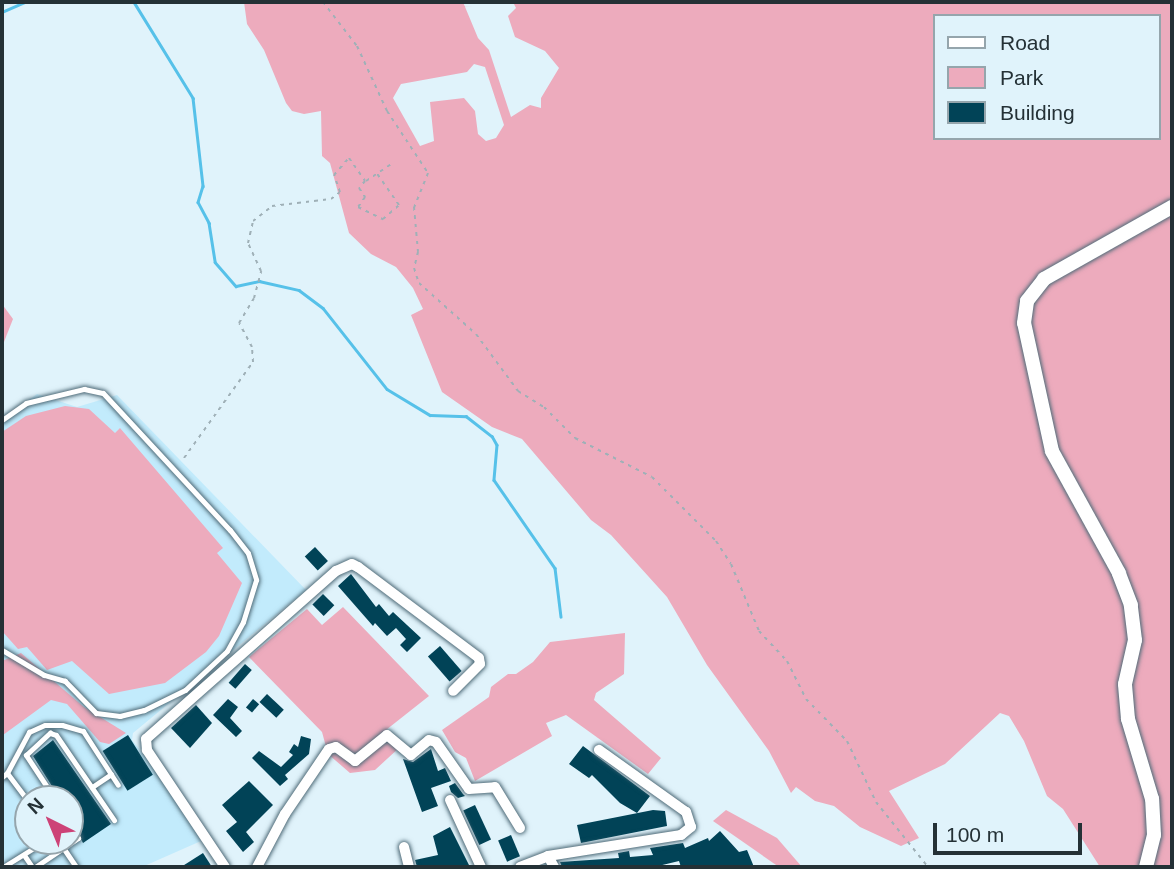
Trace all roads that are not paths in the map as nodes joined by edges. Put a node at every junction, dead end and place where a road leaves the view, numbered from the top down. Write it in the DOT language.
graph roads {
  1 [pos="1172,207"];
  2 [pos="2,420"];
  3 [pos="2,650"];
  4 [pos="8,656"];
  5 [pos="2,663"];
  6 [pos="453,691"];
  7 [pos="599,750"];
  8 [pos="111,774"];
  9 [pos="4,775"];
  10 [pos="45,785"];
  11 [pos="118,785"];
  12 [pos="92,787"];
  13 [pos="450,800"];
  14 [pos="114,820"];
  15 [pos="520,828"];
  16 [pos="404,847"];
  17 [pos="24,855"];
  18 [pos="54,855"];
  19 [pos="548,856"];
  20 [pos="3,867"];
  21 [pos="34,867"];
  22 [pos="226,867"];
  23 [pos="257,867"];
  24 [pos="409,867"];
  25 [pos="481,867"];
  26 [pos="520,867"];
  27 [pos="554,867"];
  28 [pos="1146,867"];
  1 -- 28 [label="main road"];
  2 -- 4 [label="lane"];
  3 -- 4 [label="lane"];
  4 -- 5 [label="lane"];
  6 -- 22 [label="street"];
  7 -- 19 [label="street"];
  8 -- 9 [label="lane"];
  8 -- 11 [label="lane"];
  8 -- 12 [label="lane"];
  10 -- 12 [label="lane"];
  12 -- 14 [label="lane"];
  13 -- 25 [label="street"];
  15 -- 23 [label="street"];
  16 -- 24 [label="street"];
  17 -- 20 [label="lane"];
  17 -- 21 [label="lane"];
  18 -- 21 [label="lane"];
  19 -- 26 [label="street"];
  19 -- 27 [label="street"];
}
